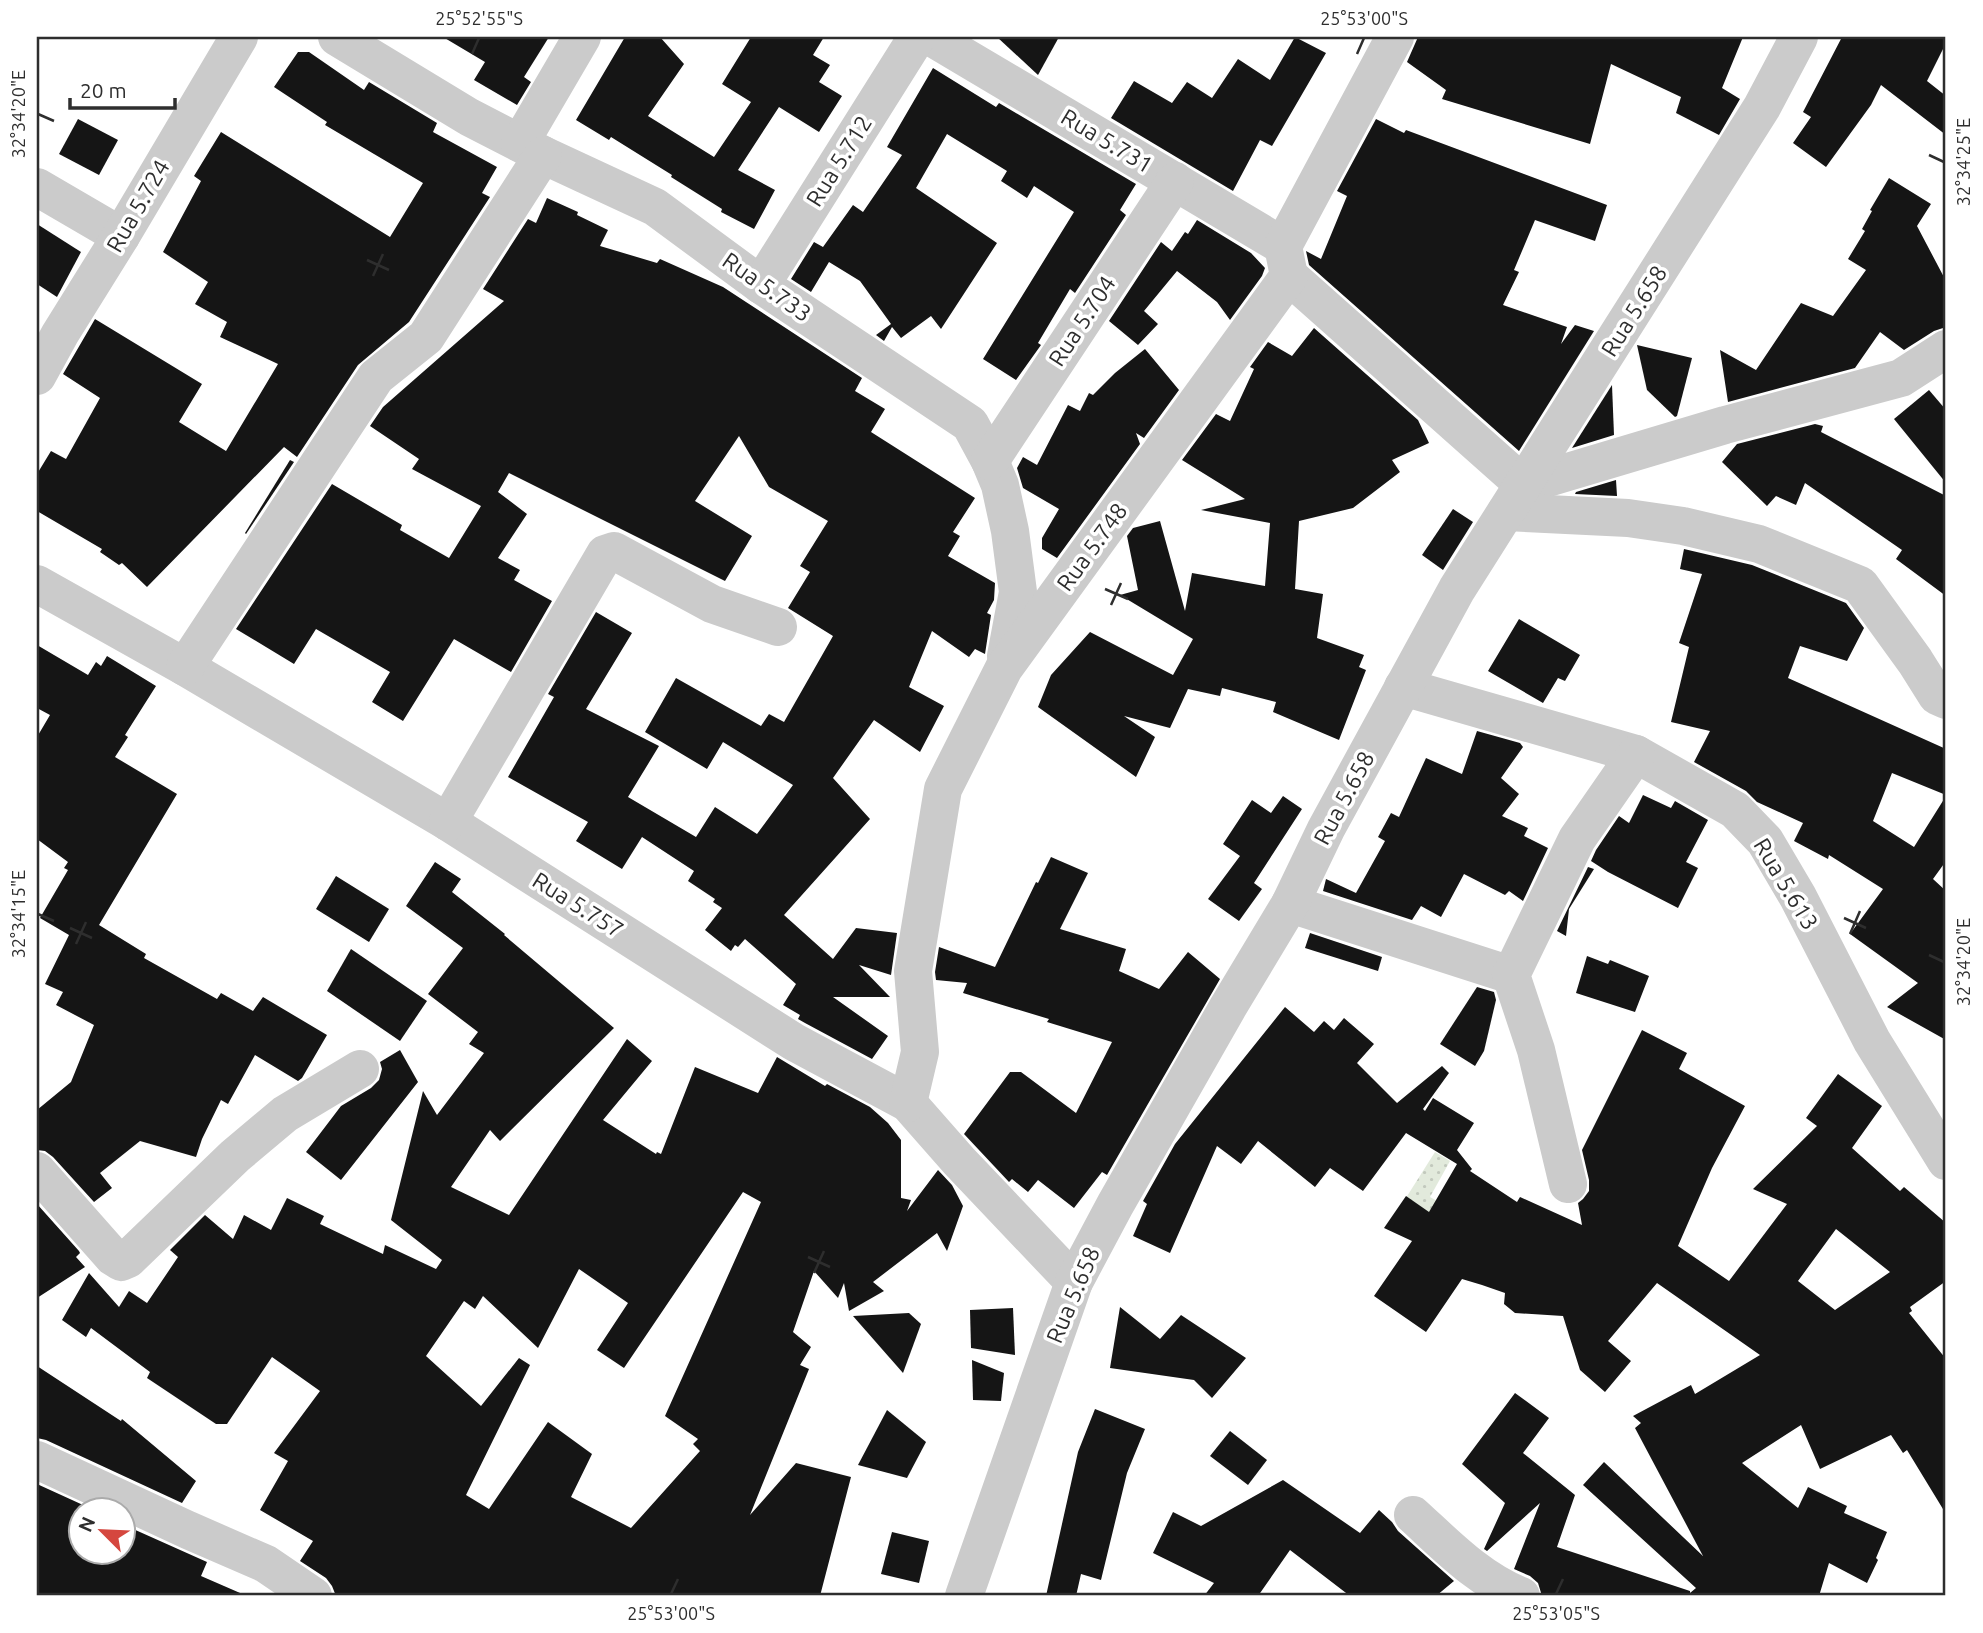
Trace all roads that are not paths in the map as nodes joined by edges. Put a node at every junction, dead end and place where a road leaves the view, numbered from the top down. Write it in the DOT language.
graph roads {
  1 [pos="239,37"];
  2 [pos="337,37"];
  3 [pos="582,37"];
  4 [pos="917,37"];
  5 [pos="931,37"];
  6 [pos="1395,37"];
  7 [pos="1799,37"];
  8 [pos="532,149"];
  9 [pos="1175,181"];
  10 [pos="37,187"];
  11 [pos="121,236"];
  12 [pos="1286,261"];
  13 [pos="761,285"];
  14 [pos="1946,349"];
  15 [pos="37,376"];
  16 [pos="990,461"];
  17 [pos="1515,499"];
  18 [pos="37,584"];
  19 [pos="778,627"];
  20 [pos="185,667"];
  21 [pos="1003,668"];
  22 [pos="1403,687"];
  23 [pos="1946,700"];
  24 [pos="1636,754"];
  25 [pos="448,822"];
  26 [pos="1290,904"];
  27 [pos="1511,975"];
  28 [pos="360,1069"];
  29 [pos="908,1103"];
  30 [pos="1946,1161"];
  31 [pos="37,1171"];
  32 [pos="1568,1184"];
  33 [pos="1074,1282"];
  34 [pos="37,1460"];
  35 [pos="1413,1515"];
  36 [pos="313,1596"];
  37 [pos="964,1596"];
  38 [pos="1521,1596"];
  1 -- 11 [label="street, Rua 5.724"];
  2 -- 8 [label="street, Rua 5.733"];
  3 -- 8 [label="street"];
  4 -- 13 [label="street, Rua 5.712"];
  5 -- 9 [label="street, Rua 5.731"];
  6 -- 12 [label="street, Rua 5.748"];
  7 -- 17 [label="street, Rua 5.658"];
  8 -- 13 [label="street, Rua 5.733"];
  8 -- 20 [label="street"];
  9 -- 12 [label="street, Rua 5.731"];
  9 -- 16 [label="street, Rua 5.704"];
  10 -- 11 [label="street"];
  11 -- 15 [label="street, Rua 5.724"];
  12 -- 17 [label="street, Rua 5.731"];
  12 -- 21 [label="street, Rua 5.748"];
  13 -- 16 [label="street, Rua 5.733"];
  14 -- 17 [label="street"];
  16 -- 21 [label="street, Rua 5.733"];
  17 -- 22 [label="street, Rua 5.658"];
  17 -- 23 [label="street"];
  18 -- 20 [label="street, Rua 5.757"];
  19 -- 25 [label="street"];
  20 -- 25 [label="street, Rua 5.757"];
  21 -- 29 [label="street, Rua 5.748"];
  22 -- 24 [label="street, Rua 5.613"];
  22 -- 26 [label="street, Rua 5.658"];
  24 -- 27 [label="street"];
  24 -- 30 [label="street, Rua 5.613"];
  25 -- 29 [label="street, Rua 5.757"];
  26 -- 27 [label="street"];
  26 -- 33 [label="street, Rua 5.658"];
  27 -- 32 [label="street"];
  28 -- 31 [label="street"];
  29 -- 33 [label="street, Rua 5.757"];
  33 -- 37 [label="street, Rua 5.658"];
  34 -- 36 [label="street"];
  35 -- 38 [label="street"];
}
